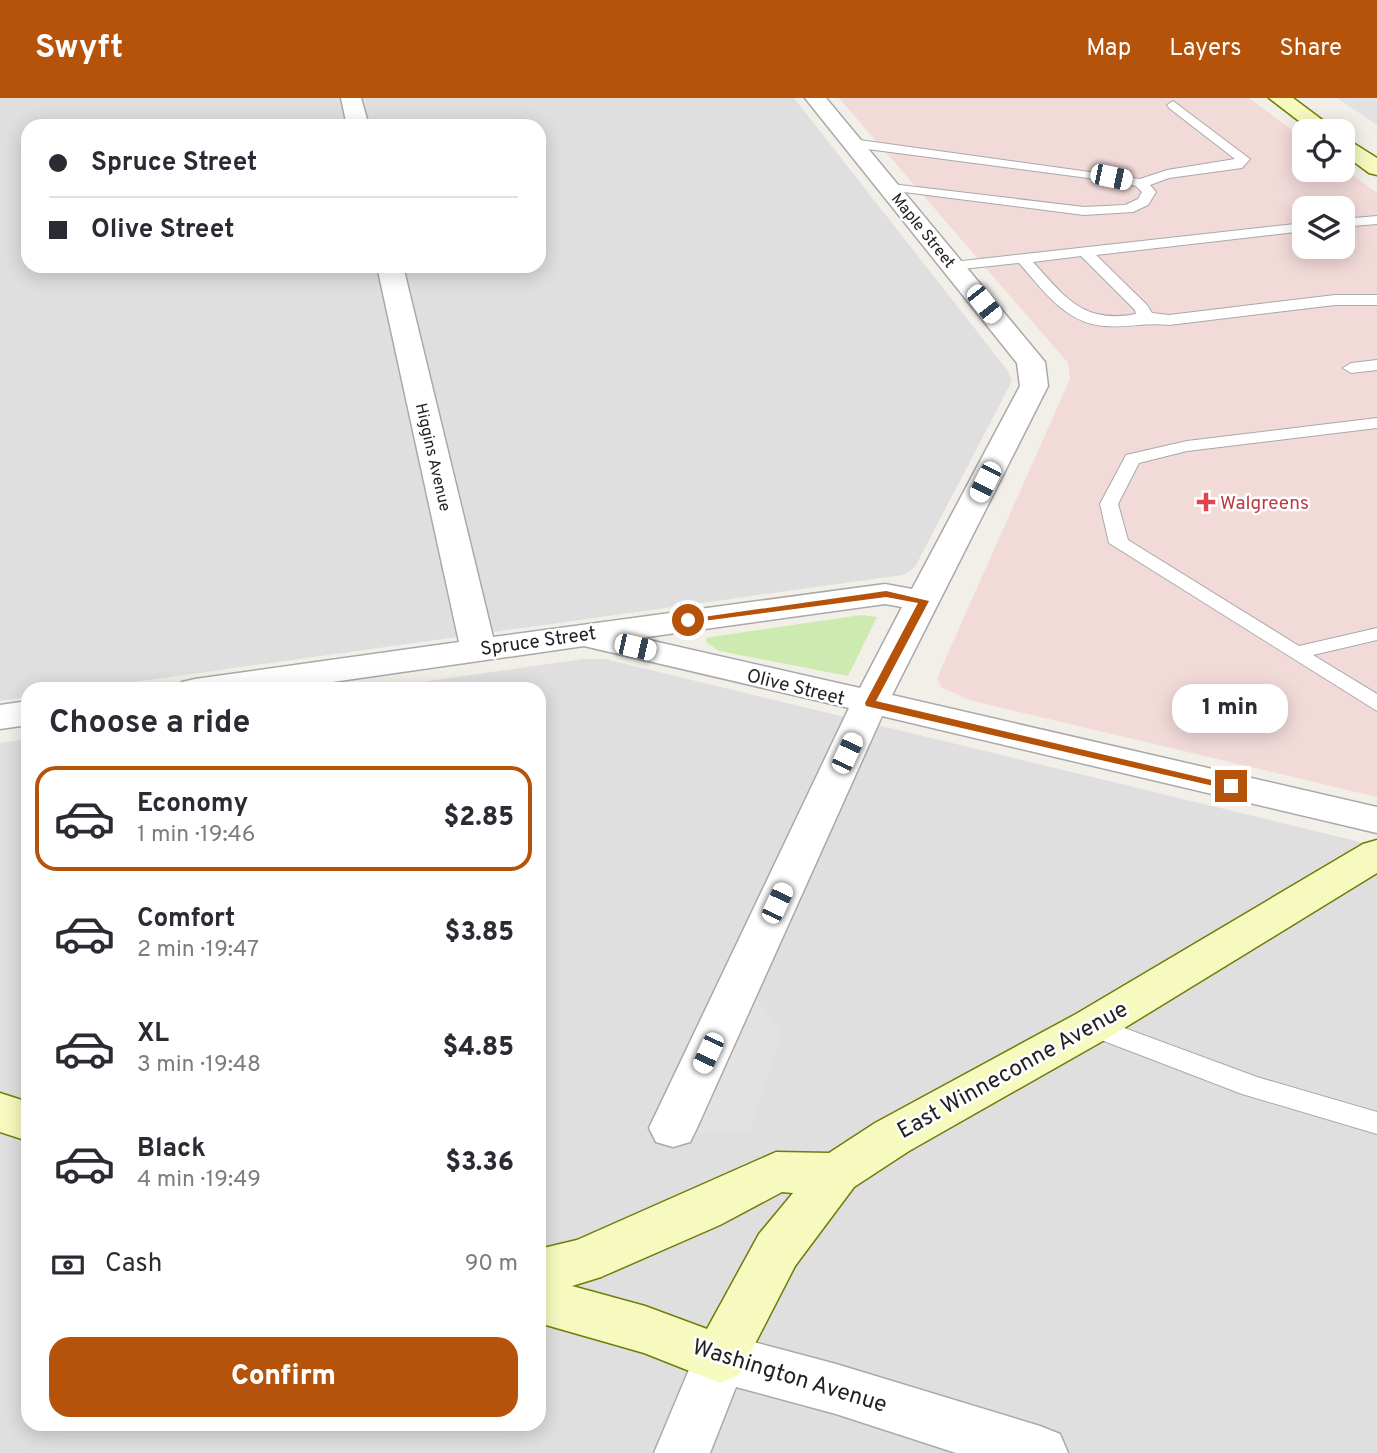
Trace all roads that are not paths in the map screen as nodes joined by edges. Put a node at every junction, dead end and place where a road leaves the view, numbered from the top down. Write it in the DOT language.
graph roads {
  1 [pos="376,98"];
  2 [pos="815,98"];
  3 [pos="1279,98"];
  4 [pos="352,99"];
  5 [pos="1173,105"];
  6 [pos="356,119"];
  7 [pos="1309,119"];
  8 [pos="852,143"];
  9 [pos="1355,152"];
  10 [pos="1377,168"];
  11 [pos="1141,183"];
  12 [pos="888,186"];
  13 [pos="1377,220"];
  14 [pos="1355,222"];
  15 [pos="1292,228"];
  16 [pos="1085,252"];
  17 [pos="1022,258"];
  18 [pos="953,265"];
  19 [pos="392,273"];
  20 [pos="1377,300"];
  21 [pos="1146,317"];
  22 [pos="1377,365"];
  23 [pos="1351,368"];
  24 [pos="1377,423"];
  25 [pos="924,601"];
  26 [pos="1377,634"];
  27 [pos="583,635"];
  28 [pos="478,648"];
  29 [pos="1295,653"];
  30 [pos="249,682"];
  31 [pos="870,703"];
  32 [pos="1377,704"];
  33 [pos="21,714"];
  34 [pos="0,717"];
  35 [pos="1377,820"];
  36 [pos="1377,854"];
  37 [pos="1092,1026"];
  38 [pos="0,1112"];
  39 [pos="21,1120"];
  40 [pos="1377,1123"];
  41 [pos="673,1128"];
  42 [pos="837,1172"];
  43 [pos="546,1270"];
  44 [pos="546,1302"];
  45 [pos="720,1358"];
  46 [pos="682,1453"];
  47 [pos="1041,1453"];
  1 -- 4 [label="street"];
  2 -- 8 [label="street, Maple Street"];
  3 -- 7 [label="main road"];
  4 -- 6 [label="street"];
  5 -- 11 [label="lane"];
  8 -- 11 [label="lane"];
  8 -- 12 [label="street, Maple Street"];
  9 -- 10 [label="main road"];
  11 -- 12 [label="lane"];
  12 -- 18 [label="street, Maple Street"];
  13 -- 14 [label="lane"];
  15 -- 16 [label="lane"];
  16 -- 17 [label="lane"];
  16 -- 21 [label="lane"];
  17 -- 18 [label="lane"];
  17 -- 21 [label="lane"];
  18 -- 25 [label="street, Maple Street"];
  19 -- 28 [label="street, Higgins Avenue"];
  20 -- 21 [label="lane"];
  22 -- 23 [label="lane"];
  24 -- 29 [label="lane"];
  25 -- 27 [label="street, Spruce Street"];
  25 -- 31 [label="street"];
  26 -- 29 [label="lane"];
  27 -- 28 [label="street, Spruce Street"];
  27 -- 31 [label="street, Olive Street"];
  28 -- 30 [label="street, Spruce Street"];
  29 -- 32 [label="lane"];
  31 -- 35 [label="street, Olive Street"];
  31 -- 41 [label="street"];
  33 -- 34 [label="street"];
  36 -- 37 [label="main road, East Winneconne Avenue"];
  37 -- 40 [label="lane"];
  37 -- 42 [label="main road, East Winneconne Avenue"];
  38 -- 39 [label="main road"];
  42 -- 43 [label="main road"];
  42 -- 45 [label="main road, East Winneconne Avenue"];
  44 -- 45 [label="main road, Washington Avenue"];
  45 -- 46 [label="street"];
  45 -- 47 [label="street, Washington Avenue"];
}
